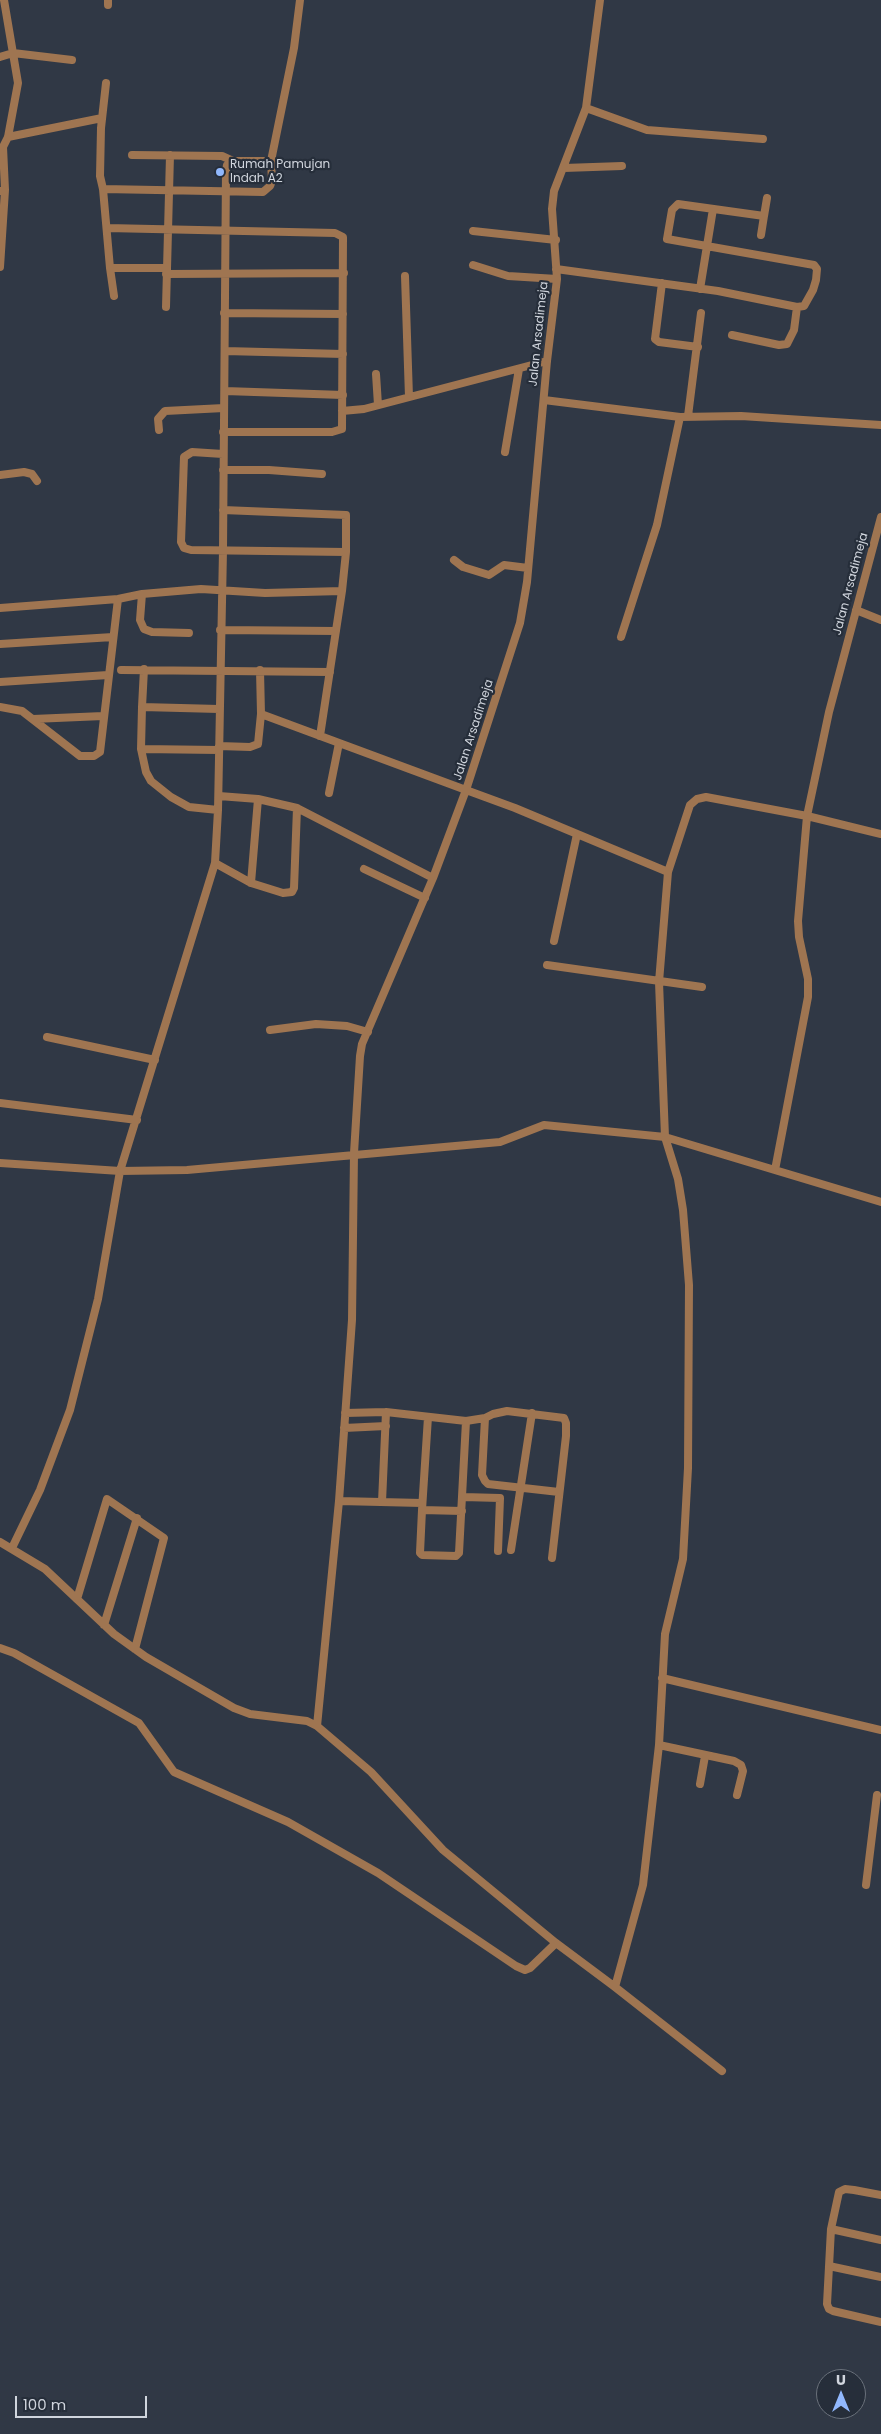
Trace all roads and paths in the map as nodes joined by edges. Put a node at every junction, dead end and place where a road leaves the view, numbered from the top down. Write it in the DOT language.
graph roads {
  1 [pos="4,0"];
  2 [pos="300,0"];
  3 [pos="600,0"];
  4 [pos="13,54"];
  5 [pos="0,57"];
  6 [pos="72,60"];
  7 [pos="106,82"];
  8 [pos="586,108"];
  9 [pos="102,118"];
  10 [pos="8,137"];
  11 [pos="763,138"];
  12 [pos="2,147"];
  13 [pos="132,154"];
  14 [pos="170,155"];
  15 [pos="233,160"];
  16 [pos="271,161"];
  17 [pos="622,166"];
  18 [pos="564,168"];
  19 [pos="103,189"];
  20 [pos="2,190"];
  21 [pos="169,190"];
  22 [pos="226,191"];
  23 [pos="767,198"];
  24 [pos="713,208"];
  25 [pos="764,216"];
  26 [pos="107,228"];
  27 [pos="224,230"];
  28 [pos="167,231"];
  29 [pos="473,231"];
  30 [pos="761,235"];
  31 [pos="556,240"];
  32 [pos="708,247"];
  33 [pos="473,265"];
  34 [pos="0,267"];
  35 [pos="110,268"];
  36 [pos="556,269"];
  37 [pos="166,271"];
  38 [pos="344,273"];
  39 [pos="224,274"];
  40 [pos="405,276"];
  41 [pos="557,279"];
  42 [pos="662,283"];
  43 [pos="700,289"];
  44 [pos="114,296"];
  45 [pos="166,307"];
  46 [pos="798,307"];
  47 [pos="224,313"];
  48 [pos="701,313"];
  49 [pos="343,314"];
  50 [pos="732,335"];
  51 [pos="698,347"];
  52 [pos="225,351"];
  53 [pos="343,354"];
  54 [pos="547,361"];
  55 [pos="519,369"];
  56 [pos="376,374"];
  57 [pos="225,391"];
  58 [pos="343,395"];
  59 [pos="409,397"];
  60 [pos="544,400"];
  61 [pos="378,405"];
  62 [pos="224,408"];
  63 [pos="342,411"];
  64 [pos="684,417"];
  65 [pos="881,425"];
  66 [pos="159,430"];
  67 [pos="224,432"];
  68 [pos="505,452"];
  69 [pos="223,454"];
  70 [pos="223,470"];
  71 [pos="322,474"];
  72 [pos="0,475"];
  73 [pos="38,481"];
  74 [pos="222,510"];
  75 [pos="881,517"];
  76 [pos="222,550"];
  77 [pos="346,552"];
  78 [pos="454,560"];
  79 [pos="528,568"];
  80 [pos="221,590"];
  81 [pos="342,591"];
  82 [pos="142,594"];
  83 [pos="118,599"];
  84 [pos="0,608"];
  85 [pos="856,610"];
  86 [pos="881,620"];
  87 [pos="220,630"];
  88 [pos="336,631"];
  89 [pos="189,633"];
  90 [pos="113,637"];
  91 [pos="621,637"];
  92 [pos="0,644"];
  93 [pos="144,669"];
  94 [pos="220,669"];
  95 [pos="120,670"];
  96 [pos="260,670"];
  97 [pos="330,672"];
  98 [pos="108,675"];
  99 [pos="0,682"];
  100 [pos="0,706"];
  101 [pos="142,707"];
  102 [pos="219,709"];
  103 [pos="261,714"];
  104 [pos="103,716"];
  105 [pos="33,719"];
  106 [pos="320,736"];
  107 [pos="339,743"];
  108 [pos="219,748"];
  109 [pos="141,749"];
  110 [pos="466,790"];
  111 [pos="329,793"];
  112 [pos="219,796"];
  113 [pos="258,799"];
  114 [pos="297,808"];
  115 [pos="218,810"];
  116 [pos="807,816"];
  117 [pos="577,834"];
  118 [pos="881,834"];
  119 [pos="215,862"];
  120 [pos="364,870"];
  121 [pos="668,872"];
  122 [pos="434,878"];
  123 [pos="251,883"];
  124 [pos="425,898"];
  125 [pos="554,941"];
  126 [pos="547,965"];
  127 [pos="659,982"];
  128 [pos="702,987"];
  129 [pos="270,1030"];
  130 [pos="368,1032"];
  131 [pos="47,1037"];
  132 [pos="155,1060"];
  133 [pos="0,1103"];
  134 [pos="136,1120"];
  135 [pos="665,1136"];
  136 [pos="354,1153"];
  137 [pos="0,1163"];
  138 [pos="775,1170"];
  139 [pos="120,1171"];
  140 [pos="881,1202"];
  141 [pos="386,1412"];
  142 [pos="345,1413"];
  143 [pos="532,1413"];
  144 [pos="428,1416"];
  145 [pos="485,1418"];
  146 [pos="466,1421"];
  147 [pos="386,1426"];
  148 [pos="344,1428"];
  149 [pos="520,1487"];
  150 [pos="560,1492"];
  151 [pos="463,1497"];
  152 [pos="339,1501"];
  153 [pos="382,1502"];
  154 [pos="422,1506"];
  155 [pos="462,1511"];
  156 [pos="137,1518"];
  157 [pos="0,1542"];
  158 [pos="12,1548"];
  159 [pos="511,1550"];
  160 [pos="498,1551"];
  161 [pos="552,1558"];
  162 [pos="77,1599"];
  163 [pos="104,1625"];
  164 [pos="0,1648"];
  165 [pos="135,1650"];
  166 [pos="662,1678"];
  167 [pos="317,1726"];
  168 [pos="881,1730"];
  169 [pos="659,1746"];
  170 [pos="706,1756"];
  171 [pos="700,1784"];
  172 [pos="737,1795"];
  173 [pos="877,1795"];
  174 [pos="878,1810"];
  175 [pos="866,1885"];
  176 [pos="556,1943"];
  177 [pos="615,1987"];
  178 [pos="722,2071"];
  179 [pos="881,2195"];
  180 [pos="831,2229"];
  181 [pos="881,2240"];
  182 [pos="829,2266"];
  183 [pos="881,2277"];
  184 [pos="881,2322"];
  1 -- 4 [label="street"];
  2 -- 16 [label="street"];
  3 -- 8 [label="street, Jalan Arsadimeja"];
  4 -- 5 [label="street"];
  4 -- 6 [label="street"];
  4 -- 10 [label="street"];
  7 -- 9 [label="street"];
  8 -- 11 [label="street"];
  8 -- 18 [label="street, Jalan Arsadimeja"];
  9 -- 10 [label="street"];
  9 -- 19 [label="street"];
  10 -- 12 [label="street"];
  12 -- 20 [label="street"];
  13 -- 14 [label="street"];
  14 -- 15 [label="street"];
  14 -- 21 [label="street"];
  15 -- 16 [label="street"];
  15 -- 22 [label="street"];
  16 -- 22 [label="street"];
  17 -- 18 [label="street"];
  18 -- 31 [label="street, Jalan Arsadimeja"];
  19 -- 21 [label="street"];
  19 -- 26 [label="street"];
  20 -- 34 [label="street"];
  21 -- 22 [label="street"];
  21 -- 28 [label="street"];
  22 -- 27 [label="street"];
  23 -- 25 [label="street"];
  24 -- 25 [label="street"];
  24 -- 32 [label="street"];
  24 -- 32 [label="street"];
  25 -- 30 [label="street"];
  26 -- 28 [label="street"];
  26 -- 35 [label="street"];
  27 -- 28 [label="street"];
  27 -- 38 [label="street"];
  27 -- 39 [label="street"];
  28 -- 37 [label="street"];
  29 -- 31 [label="street"];
  31 -- 36 [label="street, Jalan Arsadimeja"];
  32 -- 43 [label="street"];
  32 -- 46 [label="street"];
  33 -- 41 [label="street"];
  35 -- 37 [label="street"];
  35 -- 44 [label="street"];
  36 -- 41 [label="street, Jalan Arsadimeja"];
  36 -- 42 [label="street"];
  37 -- 39 [label="street"];
  37 -- 45 [label="street"];
  38 -- 39 [label="street"];
  38 -- 49 [label="street"];
  39 -- 47 [label="street"];
  40 -- 59 [label="street"];
  41 -- 54 [label="street, Jalan Arsadimeja"];
  42 -- 43 [label="street"];
  42 -- 51 [label="street"];
  43 -- 46 [label="street"];
  46 -- 50 [label="street"];
  47 -- 49 [label="street"];
  47 -- 52 [label="street"];
  48 -- 51 [label="street"];
  49 -- 53 [label="street"];
  51 -- 64 [label="street"];
  52 -- 53 [label="street"];
  52 -- 57 [label="street"];
  53 -- 58 [label="street"];
  54 -- 55 [label="street"];
  54 -- 60 [label="street, Jalan Arsadimeja"];
  55 -- 59 [label="street"];
  55 -- 68 [label="street"];
  56 -- 61 [label="street"];
  57 -- 58 [label="street"];
  57 -- 62 [label="street"];
  58 -- 63 [label="street"];
  59 -- 61 [label="street"];
  60 -- 64 [label="street"];
  60 -- 79 [label="street, Jalan Arsadimeja"];
  61 -- 63 [label="street"];
  62 -- 66 [label="street"];
  62 -- 67 [label="street"];
  63 -- 67 [label="street"];
  64 -- 65 [label="street"];
  64 -- 91 [label="street"];
  67 -- 69 [label="street"];
  69 -- 70 [label="street"];
  69 -- 76 [label="street"];
  70 -- 71 [label="street"];
  70 -- 74 [label="street"];
  72 -- 73 [label="street"];
  74 -- 76 [label="street"];
  74 -- 77 [label="street"];
  75 -- 85 [label="street, Jalan Arsadimeja"];
  76 -- 77 [label="street"];
  76 -- 80 [label="street"];
  77 -- 81 [label="street"];
  78 -- 79 [label="street"];
  79 -- 110 [label="street, Jalan Arsadimeja"];
  80 -- 81 [label="street"];
  80 -- 82 [label="street"];
  80 -- 87 [label="street"];
  81 -- 88 [label="street"];
  82 -- 83 [label="street"];
  82 -- 89 [label="street"];
  83 -- 84 [label="street"];
  83 -- 90 [label="street"];
  85 -- 86 [label="street"];
  85 -- 116 [label="street, Jalan Arsadimeja"];
  87 -- 88 [label="street"];
  87 -- 94 [label="street"];
  88 -- 97 [label="street"];
  90 -- 92 [label="street"];
  90 -- 98 [label="street"];
  93 -- 94 [label="street"];
  93 -- 95 [label="street"];
  93 -- 101 [label="street"];
  94 -- 96 [label="street"];
  94 -- 102 [label="street"];
  96 -- 97 [label="street"];
  96 -- 103 [label="street"];
  97 -- 106 [label="street"];
  98 -- 99 [label="street"];
  98 -- 104 [label="street"];
  100 -- 105 [label="street"];
  101 -- 102 [label="street"];
  101 -- 109 [label="street"];
  102 -- 108 [label="street"];
  103 -- 106 [label="street"];
  103 -- 108 [label="street"];
  104 -- 105 [label="street"];
  104 -- 105 [label="street"];
  106 -- 107 [label="street"];
  107 -- 110 [label="street"];
  107 -- 111 [label="street"];
  108 -- 109 [label="street"];
  108 -- 112 [label="street"];
  109 -- 115 [label="street"];
  110 -- 117 [label="street, Jalan Arsadimeja"];
  110 -- 122 [label="street"];
  112 -- 113 [label="street"];
  112 -- 115 [label="street"];
  113 -- 114 [label="street"];
  113 -- 123 [label="street"];
  114 -- 122 [label="street"];
  114 -- 123 [label="street"];
  115 -- 119 [label="street"];
  116 -- 118 [label="street"];
  116 -- 121 [label="street"];
  116 -- 138 [label="street, Jalan Arsadimeja"];
  117 -- 121 [label="street, Jalan Arsadimeja"];
  117 -- 125 [label="street"];
  119 -- 123 [label="street"];
  119 -- 132 [label="street"];
  120 -- 124 [label="street"];
  121 -- 127 [label="street"];
  122 -- 124 [label="street"];
  124 -- 130 [label="street"];
  126 -- 127 [label="street"];
  127 -- 128 [label="street"];
  127 -- 135 [label="street"];
  129 -- 130 [label="street"];
  130 -- 136 [label="street"];
  131 -- 132 [label="street"];
  132 -- 134 [label="street"];
  133 -- 134 [label="street"];
  134 -- 139 [label="street"];
  135 -- 136 [label="street"];
  135 -- 138 [label="street"];
  135 -- 166 [label="street"];
  136 -- 139 [label="street"];
  136 -- 142 [label="street"];
  137 -- 139 [label="street"];
  138 -- 140 [label="street"];
  139 -- 158 [label="street"];
  141 -- 142 [label="street"];
  141 -- 144 [label="street"];
  141 -- 147 [label="street"];
  142 -- 148 [label="street"];
  143 -- 145 [label="street"];
  143 -- 149 [label="street"];
  143 -- 150 [label="street"];
  144 -- 146 [label="street"];
  144 -- 154 [label="street"];
  145 -- 146 [label="street"];
  145 -- 149 [label="street"];
  146 -- 151 [label="street"];
  147 -- 148 [label="street"];
  147 -- 153 [label="street"];
  148 -- 152 [label="street"];
  149 -- 150 [label="street"];
  149 -- 159 [label="street"];
  150 -- 161 [label="street"];
  151 -- 155 [label="street"];
  151 -- 160 [label="street"];
  152 -- 153 [label="street"];
  152 -- 167 [label="street"];
  153 -- 154 [label="street"];
  154 -- 155 [label="street"];
  154 -- 155 [label="street"];
  156 -- 162 [label="street"];
  156 -- 163 [label="street"];
  156 -- 165 [label="street"];
  157 -- 158 [label="street"];
  158 -- 162 [label="street"];
  162 -- 163 [label="street"];
  163 -- 165 [label="street"];
  164 -- 176 [label="street"];
  165 -- 167 [label="street"];
  166 -- 168 [label="street"];
  166 -- 169 [label="street"];
  167 -- 176 [label="street"];
  169 -- 170 [label="street"];
  169 -- 177 [label="street"];
  170 -- 171 [label="street"];
  170 -- 172 [label="street"];
  173 -- 174 [label="street"];
  174 -- 175 [label="street"];
  176 -- 177 [label="street"];
  177 -- 178 [label="street"];
  179 -- 180 [label="street"];
  180 -- 181 [label="street"];
  180 -- 182 [label="street"];
  182 -- 183 [label="street"];
  182 -- 184 [label="street"];
}
